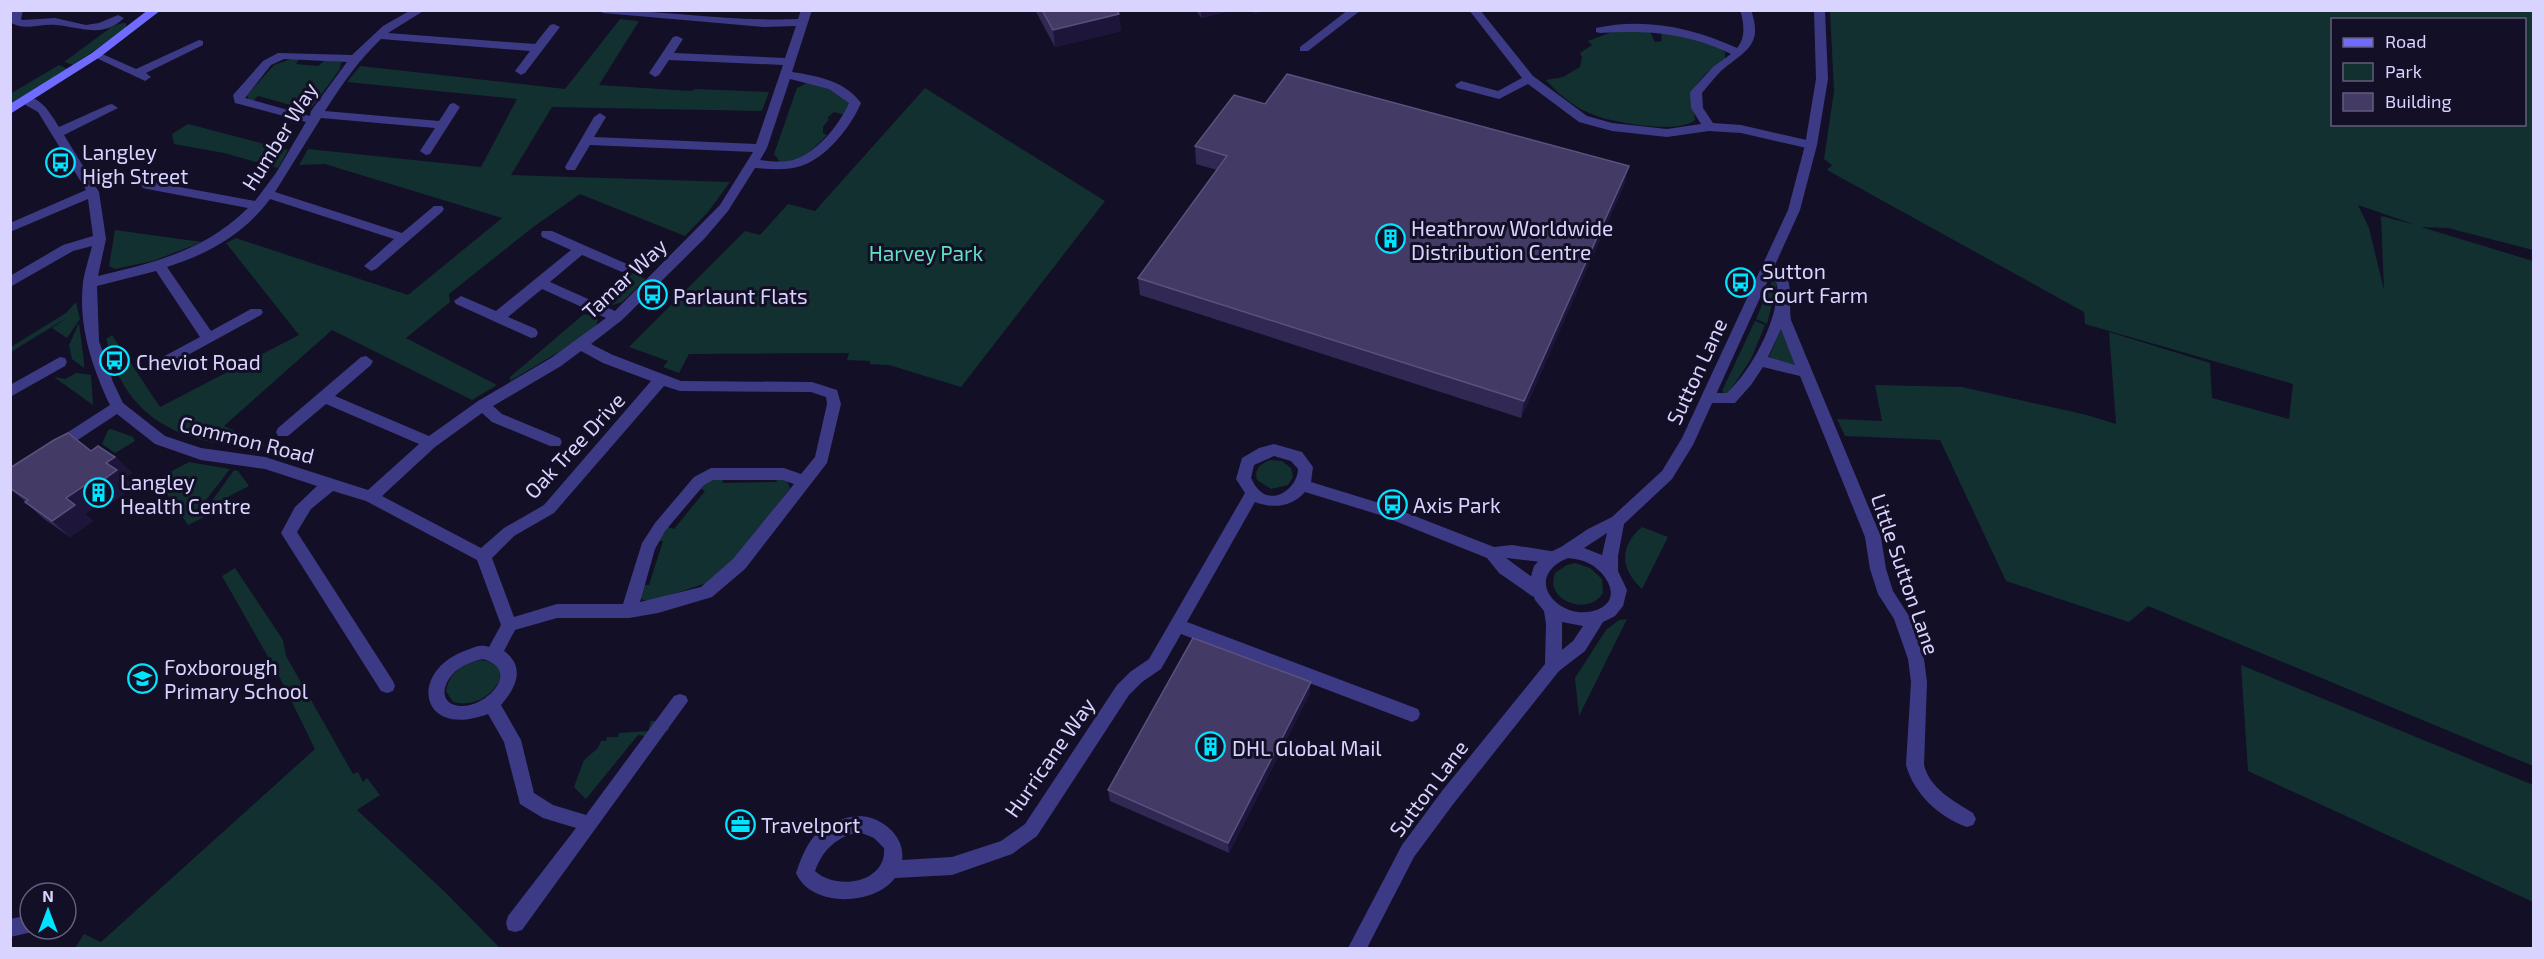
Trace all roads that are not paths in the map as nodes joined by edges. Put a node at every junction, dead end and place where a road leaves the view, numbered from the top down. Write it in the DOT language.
graph roads {
  1 [pos="18,10"];
  2 [pos="156,10"];
  3 [pos="420,10"];
  4 [pos="603,10"];
  5 [pos="1356,10"];
  6 [pos="1474,10"];
  7 [pos="1745,10"];
  8 [pos="1819,10"];
  9 [pos="119,14"];
  10 [pos="806,16"];
  11 [pos="143,22"];
  12 [pos="554,27"];
  13 [pos="1600,30"];
  14 [pos="380,36"];
  15 [pos="677,39"];
  16 [pos="199,43"];
  17 [pos="538,48"];
  18 [pos="1304,49"];
  19 [pos="1739,53"];
  20 [pos="96,55"];
  21 [pos="665,56"];
  22 [pos="356,59"];
  23 [pos="789,69"];
  24 [pos="521,71"];
  25 [pos="656,73"];
  26 [pos="1528,79"];
  27 [pos="1461,85"];
  28 [pos="26,100"];
  29 [pos="454,107"];
  30 [pos="112,108"];
  31 [pos="10,110"];
  32 [pos="313,117"];
  33 [pos="600,117"];
  34 [pos="443,125"];
  35 [pos="1709,127"];
  36 [pos="57,133"];
  37 [pos="586,141"];
  38 [pos="1811,145"];
  39 [pos="761,148"];
  40 [pos="426,152"];
  41 [pos="753,165"];
  42 [pos="570,167"];
  43 [pos="147,185"];
  44 [pos="93,192"];
  45 [pos="268,194"];
  46 [pos="258,206"];
  47 [pos="438,209"];
  48 [pos="10,228"];
  49 [pos="547,234"];
  50 [pos="404,238"];
  51 [pos="100,239"];
  52 [pos="582,248"];
  53 [pos="159,265"];
  54 [pos="371,266"];
  55 [pos="622,267"];
  56 [pos="1769,267"];
  57 [pos="10,282"];
  58 [pos="539,282"];
  59 [pos="90,283"];
  60 [pos="462,301"];
  61 [pos="1781,307"];
  62 [pos="256,312"];
  63 [pos="617,317"];
  64 [pos="497,318"];
  65 [pos="531,333"];
  66 [pos="208,338"];
  67 [pos="582,345"];
  68 [pos="1760,359"];
  69 [pos="366,361"];
  70 [pos="60,362"];
  71 [pos="164,363"];
  72 [pos="1804,372"];
  73 [pos="662,378"];
  74 [pos="10,392"];
  75 [pos="324,397"];
  76 [pos="1709,398"];
  77 [pos="483,405"];
  78 [pos="118,407"];
  79 [pos="283,432"];
  80 [pos="430,442"];
  81 [pos="555,442"];
  82 [pos="40,458"];
  83 [pos="803,481"];
  84 [pos="331,484"];
  85 [pos="1304,486"];
  86 [pos="1253,494"];
  87 [pos="371,497"];
  88 [pos="1617,521"];
  89 [pos="1493,553"];
  90 [pos="1559,554"];
  91 [pos="483,556"];
  92 [pos="1611,570"];
  93 [pos="1538,591"];
  94 [pos="1551,608"];
  95 [pos="629,611"];
  96 [pos="1597,618"];
  97 [pos="509,625"];
  98 [pos="1178,626"];
  99 [pos="494,654"];
  100 [pos="1553,666"];
  101 [pos="387,686"];
  102 [pos="680,701"];
  103 [pos="491,703"];
  104 [pos="1412,714"];
  105 [pos="1967,819"];
  106 [pos="590,824"];
  107 [pos="890,869"];
  108 [pos="515,923"];
  109 [pos="1360,942"];
  1 -- 9 [label="street"];
  2 -- 11 [label="main road"];
  3 -- 14 [label="street, Humber Way"];
  4 -- 10 [label="street"];
  5 -- 18 [label="street"];
  6 -- 26 [label="street"];
  7 -- 19 [label="street"];
  8 -- 38 [label="street, Sutton Lane"];
  9 -- 11 [label="street"];
  10 -- 23 [label="street, Tamar Way"];
  11 -- 20 [label="main road"];
  12 -- 17 [label="street"];
  13 -- 19 [label="street"];
  14 -- 17 [label="street"];
  14 -- 22 [label="street, Humber Way"];
  15 -- 21 [label="street"];
  16 -- 20 [label="street"];
  17 -- 24 [label="street"];
  19 -- 35 [label="street"];
  20 -- 28 [label="main road"];
  21 -- 23 [label="street"];
  21 -- 25 [label="street"];
  22 -- 32 [label="street, Humber Way"];
  22 -- 32 [label="street"];
  23 -- 39 [label="street, Tamar Way"];
  23 -- 41 [label="street"];
  26 -- 27 [label="street"];
  26 -- 35 [label="street"];
  28 -- 31 [label="main road"];
  28 -- 36 [label="street, Common Road"];
  29 -- 34 [label="street"];
  30 -- 36 [label="street"];
  32 -- 34 [label="street"];
  32 -- 45 [label="street, Humber Way"];
  33 -- 37 [label="street"];
  34 -- 40 [label="street"];
  35 -- 38 [label="street"];
  36 -- 44 [label="street, Common Road"];
  37 -- 39 [label="street"];
  37 -- 42 [label="street"];
  38 -- 56 [label="street, Sutton Lane"];
  39 -- 41 [label="street, Tamar Way"];
  41 -- 63 [label="street, Tamar Way"];
  43 -- 46 [label="street"];
  44 -- 48 [label="street"];
  44 -- 51 [label="street, Common Road"];
  45 -- 46 [label="street, Humber Way"];
  45 -- 50 [label="street"];
  46 -- 53 [label="street, Humber Way"];
  47 -- 50 [label="street"];
  49 -- 52 [label="street"];
  50 -- 54 [label="street"];
  51 -- 57 [label="street"];
  51 -- 59 [label="street, Common Road"];
  52 -- 55 [label="street"];
  52 -- 58 [label="street"];
  53 -- 59 [label="street, Humber Way"];
  53 -- 66 [label="street"];
  56 -- 61 [label="street, Little Sutton Lane"];
  56 -- 76 [label="street, Sutton Lane"];
  58 -- 63 [label="street"];
  58 -- 64 [label="street"];
  59 -- 78 [label="street, Common Road"];
  60 -- 64 [label="street"];
  61 -- 68 [label="street"];
  61 -- 72 [label="street, Little Sutton Lane"];
  62 -- 66 [label="street"];
  63 -- 67 [label="street, Tamar Way"];
  64 -- 65 [label="street"];
  66 -- 71 [label="street"];
  67 -- 73 [label="street"];
  67 -- 77 [label="street, Tamar Way"];
  68 -- 72 [label="street"];
  68 -- 76 [label="street"];
  69 -- 75 [label="street"];
  70 -- 74 [label="street"];
  72 -- 105 [label="street, Little Sutton Lane"];
  73 -- 83 [label="street"];
  73 -- 91 [label="street, Oak Tree Drive"];
  75 -- 79 [label="street"];
  75 -- 80 [label="street"];
  76 -- 88 [label="street, Sutton Lane"];
  77 -- 80 [label="street, Tamar Way"];
  77 -- 81 [label="street"];
  78 -- 82 [label="street"];
  78 -- 84 [label="street, Common Road"];
  80 -- 87 [label="street, Tamar Way"];
  83 -- 95 [label="street"];
  83 -- 95 [label="street"];
  84 -- 87 [label="street, Common Road"];
  84 -- 101 [label="street"];
  85 -- 86 [label="street"];
  85 -- 86 [label="street"];
  85 -- 89 [label="street"];
  86 -- 98 [label="street, Hurricane Way"];
  87 -- 91 [label="street, Common Road"];
  88 -- 90 [label="street, Sutton Lane"];
  88 -- 92 [label="street"];
  89 -- 90 [label="street"];
  89 -- 93 [label="street"];
  90 -- 92 [label="street"];
  90 -- 93 [label="street"];
  91 -- 97 [label="street"];
  92 -- 96 [label="street"];
  93 -- 94 [label="street"];
  94 -- 96 [label="street"];
  94 -- 100 [label="street"];
  95 -- 97 [label="street"];
  96 -- 100 [label="street, Sutton Lane"];
  97 -- 99 [label="street"];
  98 -- 104 [label="street"];
  98 -- 107 [label="street, Hurricane Way"];
  99 -- 103 [label="street"];
  99 -- 103 [label="street"];
  100 -- 109 [label="street, Sutton Lane"];
  102 -- 106 [label="street"];
  103 -- 106 [label="street"];
  106 -- 108 [label="street"];
  107 -- 107 [label="street"];
}
